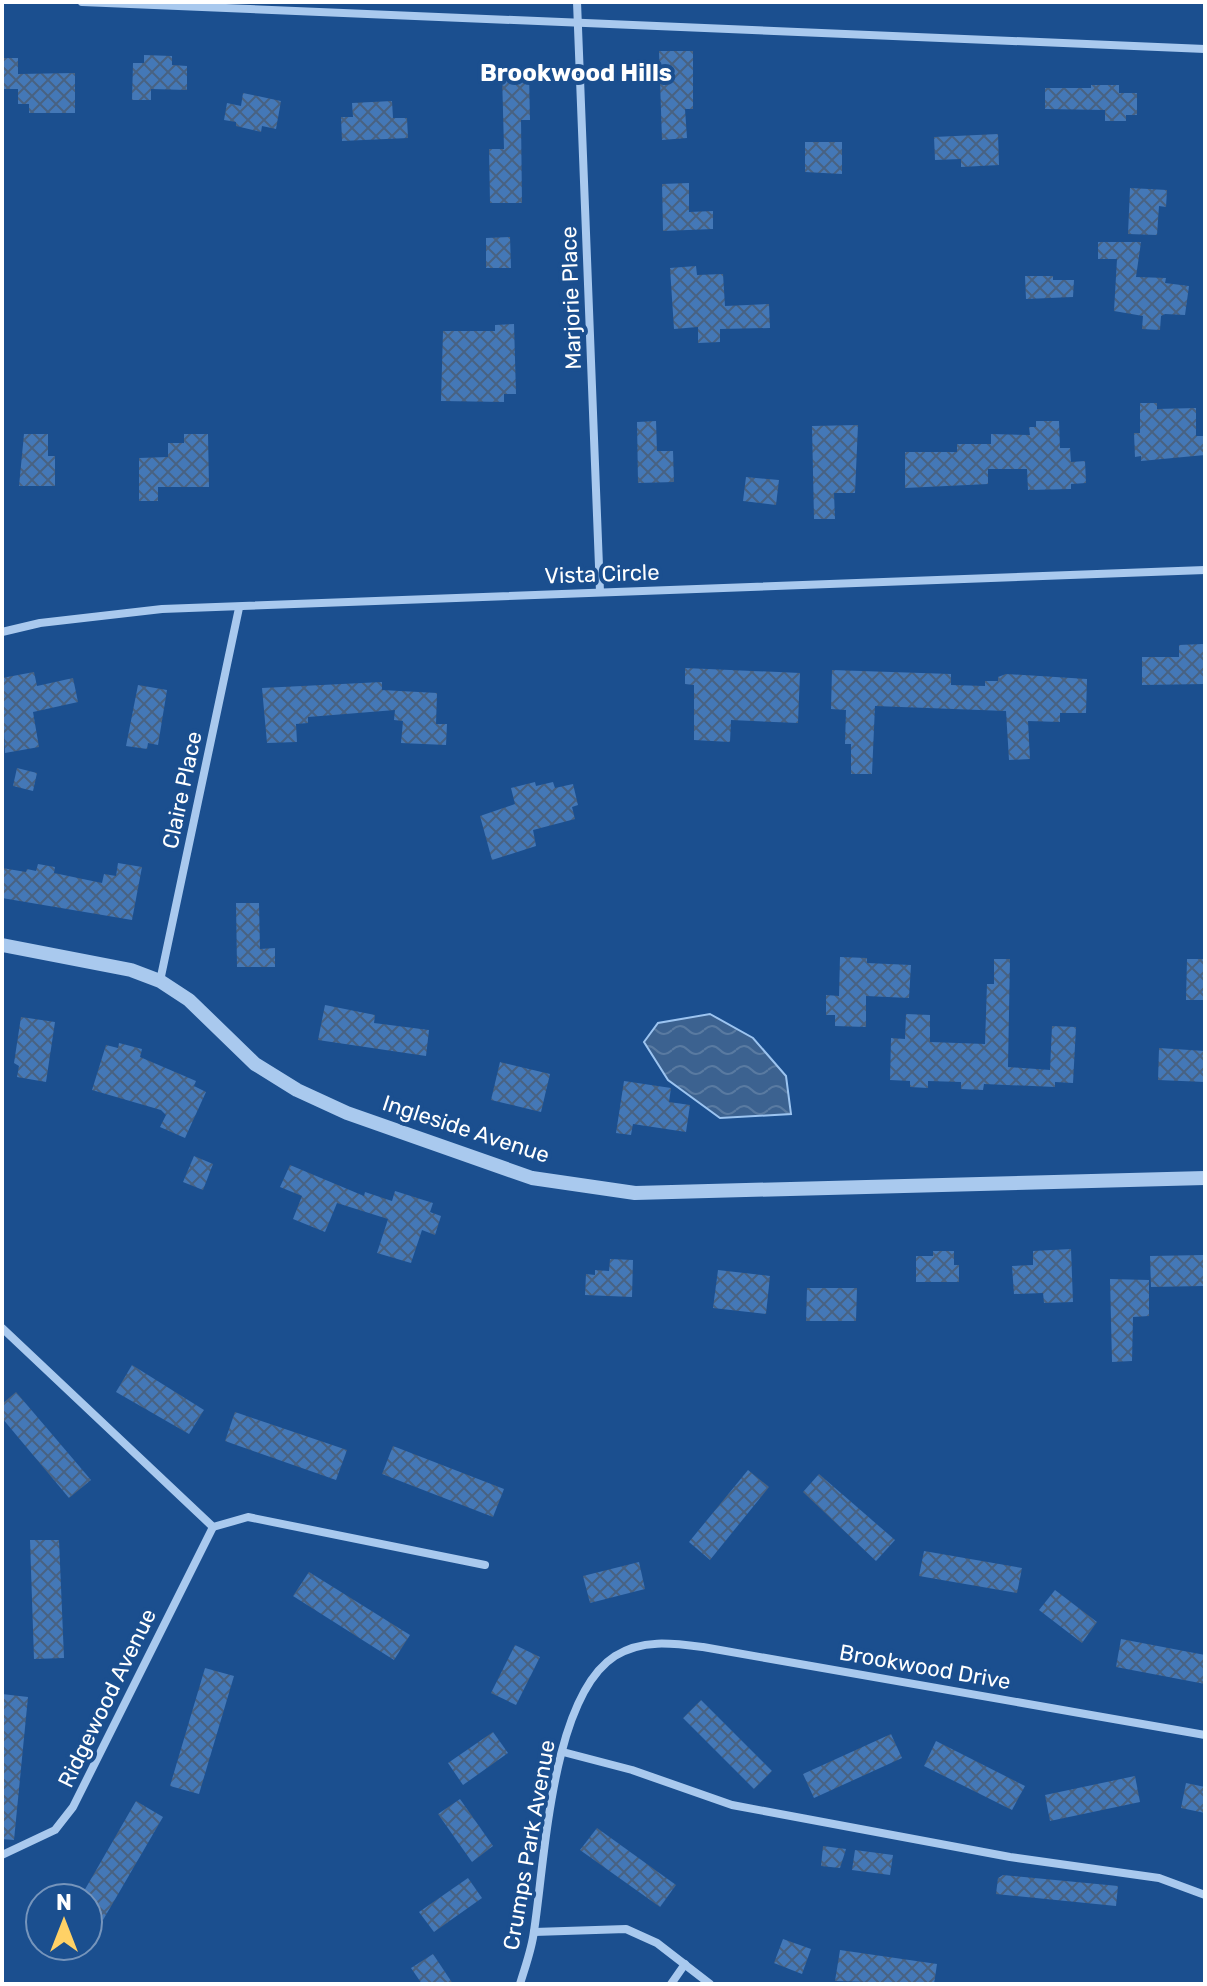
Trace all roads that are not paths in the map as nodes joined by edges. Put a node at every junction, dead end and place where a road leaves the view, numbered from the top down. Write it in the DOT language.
graph roads {
  1 [pos="82,2"];
  2 [pos="577,2"];
  3 [pos="579,23"];
  4 [pos="1205,49"];
  5 [pos="1205,570"];
  6 [pos="600,592"];
  7 [pos="239,608"];
  8 [pos="2,632"];
  9 [pos="2,945"];
  10 [pos="160,981"];
  11 [pos="1205,1178"];
  12 [pos="2,1328"];
  13 [pos="213,1527"];
  14 [pos="485,1565"];
  15 [pos="639,1646"];
  16 [pos="1205,1735"];
  17 [pos="563,1752"];
  18 [pos="2,1855"];
  19 [pos="1205,1895"];
  20 [pos="534,1932"];
  21 [pos="685,1964"];
  22 [pos="520,1984"];
  23 [pos="671,1984"];
  24 [pos="710,1984"];
  1 -- 3 [label="street"];
  2 -- 3 [label="street, Marjorie Place"];
  3 -- 4 [label="street"];
  3 -- 6 [label="street, Marjorie Place"];
  5 -- 6 [label="street, Vista Circle"];
  6 -- 7 [label="street, Vista Circle"];
  7 -- 8 [label="street, Vista Circle"];
  7 -- 10 [label="street, Claire Place"];
  9 -- 10 [label="street, Ingleside Avenue"];
  10 -- 11 [label="street, Ingleside Avenue"];
  12 -- 13 [label="street"];
  13 -- 14 [label="street"];
  13 -- 18 [label="street, Ridgewood Avenue"];
  15 -- 16 [label="street, Brookwood Drive"];
  15 -- 17 [label="street, Crumps Park Avenue"];
  17 -- 19 [label="street"];
  17 -- 20 [label="street, Crumps Park Avenue"];
  20 -- 21 [label="street"];
  20 -- 22 [label="street, Crumps Park Avenue"];
  21 -- 23 [label="street"];
  21 -- 24 [label="street"];
}
